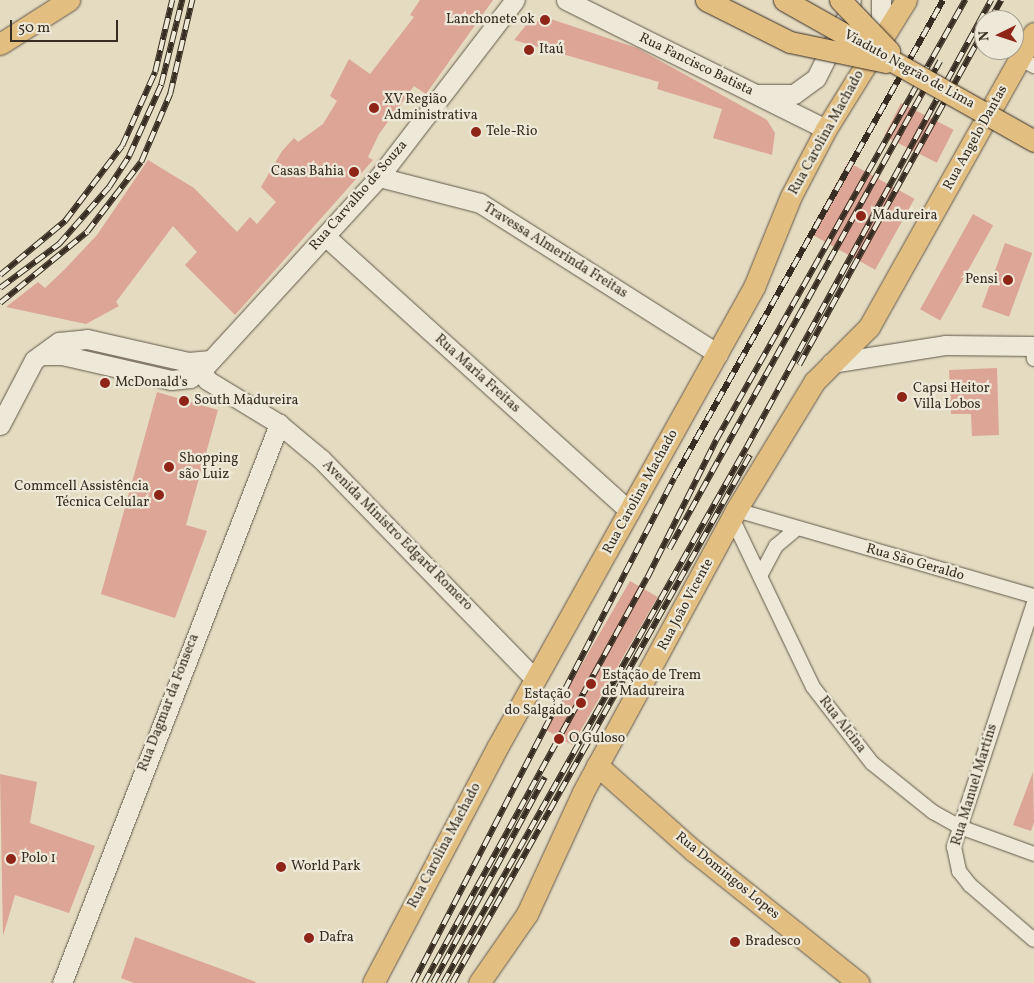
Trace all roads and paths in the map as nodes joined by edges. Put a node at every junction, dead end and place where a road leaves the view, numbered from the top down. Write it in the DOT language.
graph roads {
  1 [pos="69,0"];
  2 [pos="566,0"];
  3 [pos="706,0"];
  4 [pos="784,0"];
  5 [pos="840,0"];
  6 [pos="850,0"];
  7 [pos="881,0"];
  8 [pos="906,0"];
  9 [pos="511,2"];
  10 [pos="1034,33"];
  11 [pos="881,39"];
  12 [pos="0,44"];
  13 [pos="1027,62"];
  14 [pos="903,66"];
  15 [pos="756,94"];
  16 [pos="826,129"];
  17 [pos="1034,141"];
  18 [pos="379,177"];
  19 [pos="325,236"];
  20 [pos="1034,350"];
  21 [pos="718,354"];
  22 [pos="831,363"];
  23 [pos="206,365"];
  24 [pos="279,424"];
  25 [pos="0,426"];
  26 [pos="630,512"];
  27 [pos="734,514"];
  28 [pos="796,530"];
  29 [pos="760,576"];
  30 [pos="1034,596"];
  31 [pos="1034,603"];
  32 [pos="535,679"];
  33 [pos="597,765"];
  34 [pos="960,827"];
  35 [pos="1034,854"];
  36 [pos="1034,940"];
  37 [pos="62,983"];
  38 [pos="373,983"];
  39 [pos="479,983"];
  40 [pos="859,983"];
  1 -- 12 [label="main road"];
  2 -- 15 [label="street, Rua Fancisco Batista"];
  3 -- 14 [label="main road, bridge"];
  4 -- 14 [label="main road, Viaduto Negrão de Lima, bridge"];
  5 -- 14 [label="main road, bridge"];
  6 -- 15 [label="street"];
  7 -- 11 [label="street"];
  8 -- 11 [label="main road, Rua Carolina Machado"];
  9 -- 18 [label="street, Rua Carvalho de Souza"];
  10 -- 13 [label="main road, Rua Angelo Dantas"];
  11 -- 16 [label="main road, Rua Carolina Machado"];
  13 -- 22 [label="main road, Rua Angelo Dantas"];
  14 -- 17 [label="main road, Viaduto Negrão de Lima, bridge"];
  15 -- 16 [label="street, Rua Fancisco Batista"];
  16 -- 21 [label="main road, Rua Carolina Machado"];
  18 -- 19 [label="street, Rua Carvalho de Souza"];
  18 -- 21 [label="street, Travessa Almerinda Freitas"];
  19 -- 23 [label="street, Rua Carvalho de Souza"];
  19 -- 26 [label="street, Rua Maria Freitas"];
  20 -- 22 [label="street"];
  21 -- 26 [label="main road, Rua Carolina Machado"];
  22 -- 27 [label="main road, Rua João Vicente"];
  23 -- 24 [label="street, Avenida Ministro Edgard Romero"];
  23 -- 25 [label="street"];
  24 -- 32 [label="street, Avenida Ministro Edgard Romero"];
  24 -- 37 [label="street, Rua Dagmar da Fonseca"];
  26 -- 32 [label="main road, Rua Carolina Machado"];
  27 -- 28 [label="street, Rua São Geraldo"];
  27 -- 29 [label="street, Rua Alcina"];
  27 -- 33 [label="main road, Rua João Vicente"];
  28 -- 29 [label="street"];
  28 -- 30 [label="street, Rua São Geraldo"];
  29 -- 34 [label="street, Rua Alcina"];
  31 -- 34 [label="street, Rua Manuel Martins"];
  32 -- 38 [label="main road, Rua Carolina Machado"];
  33 -- 39 [label="main road, Rua João Vicente"];
  33 -- 40 [label="main road, Rua Domingos Lopes"];
  34 -- 35 [label="street, Rua Alcina"];
  34 -- 36 [label="street, Rua Manuel Martins"];
}
